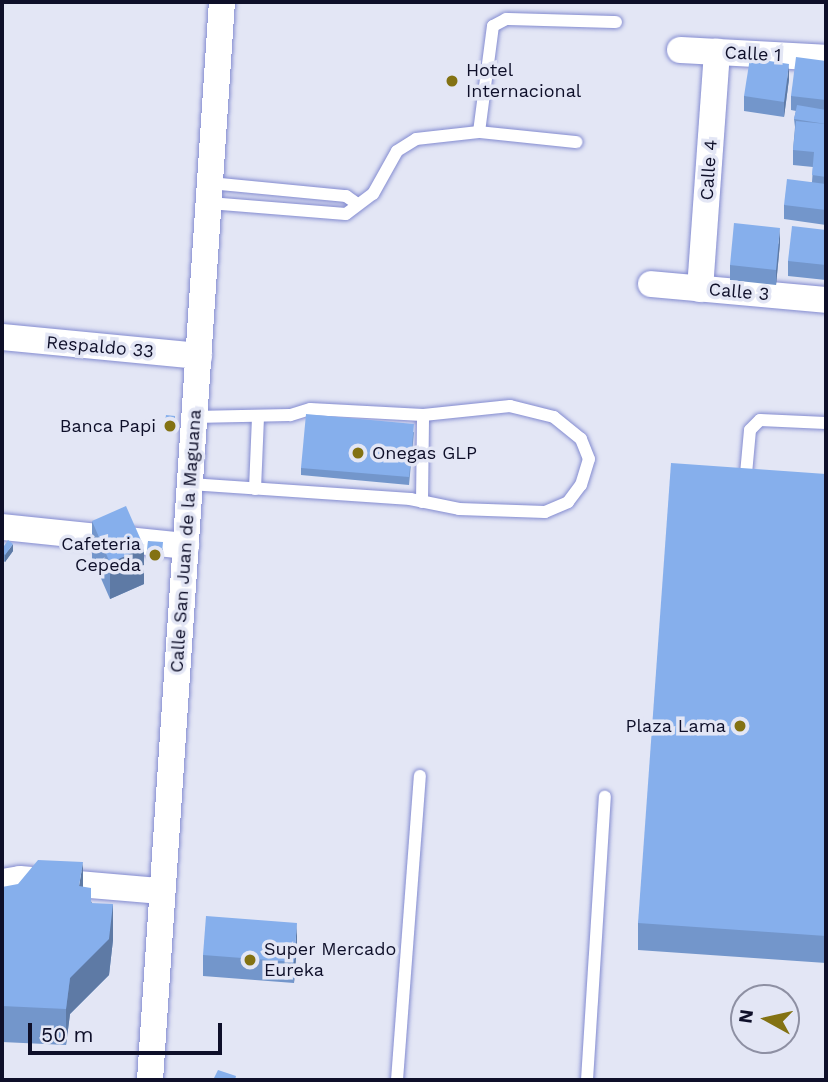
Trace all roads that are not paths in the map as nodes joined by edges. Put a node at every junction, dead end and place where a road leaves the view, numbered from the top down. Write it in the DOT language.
graph roads {
  1 [pos="222,2"];
  2 [pos="616,22"];
  3 [pos="680,50"];
  4 [pos="717,52"];
  5 [pos="826,58"];
  6 [pos="479,132"];
  7 [pos="576,142"];
  8 [pos="209,193"];
  9 [pos="356,203"];
  10 [pos="651,284"];
  11 [pos="700,289"];
  12 [pos="826,300"];
  13 [pos="2,337"];
  14 [pos="199,356"];
  15 [pos="423,415"];
  16 [pos="258,416"];
  17 [pos="194,417"];
  18 [pos="826,423"];
  19 [pos="746,474"];
  20 [pos="190,484"];
  21 [pos="255,489"];
  22 [pos="422,502"];
  23 [pos="2,527"];
  24 [pos="186,546"];
  25 [pos="421,776"];
  26 [pos="606,797"];
  27 [pos="2,882"];
  28 [pos="161,891"];
  29 [pos="150,1080"];
  30 [pos="397,1080"];
  31 [pos="587,1080"];
  1 -- 8 [label="street, Calle San Juan de la Maguana"];
  2 -- 6 [label="lane"];
  3 -- 4 [label="street, Calle 1"];
  4 -- 5 [label="street, Calle 1"];
  4 -- 11 [label="street, Calle 4"];
  6 -- 7 [label="lane"];
  6 -- 9 [label="lane"];
  8 -- 9 [label="lane"];
  8 -- 9 [label="lane"];
  8 -- 14 [label="street, Calle San Juan de la Maguana"];
  10 -- 11 [label="street, Calle 3"];
  11 -- 12 [label="street, Calle 3"];
  13 -- 14 [label="street, Respaldo 33"];
  14 -- 17 [label="street, Calle San Juan de la Maguana"];
  15 -- 16 [label="lane"];
  15 -- 22 [label="lane"];
  15 -- 22 [label="lane"];
  16 -- 17 [label="lane"];
  16 -- 21 [label="lane"];
  17 -- 20 [label="street, Calle San Juan de la Maguana"];
  18 -- 19 [label="lane"];
  20 -- 21 [label="lane"];
  20 -- 24 [label="street, Calle San Juan de la Maguana"];
  21 -- 22 [label="lane"];
  23 -- 24 [label="street"];
  24 -- 28 [label="street, Calle San Juan de la Maguana"];
  25 -- 30 [label="lane"];
  26 -- 31 [label="lane"];
  27 -- 28 [label="street"];
  28 -- 29 [label="street, Calle San Juan de la Maguana"];
}
